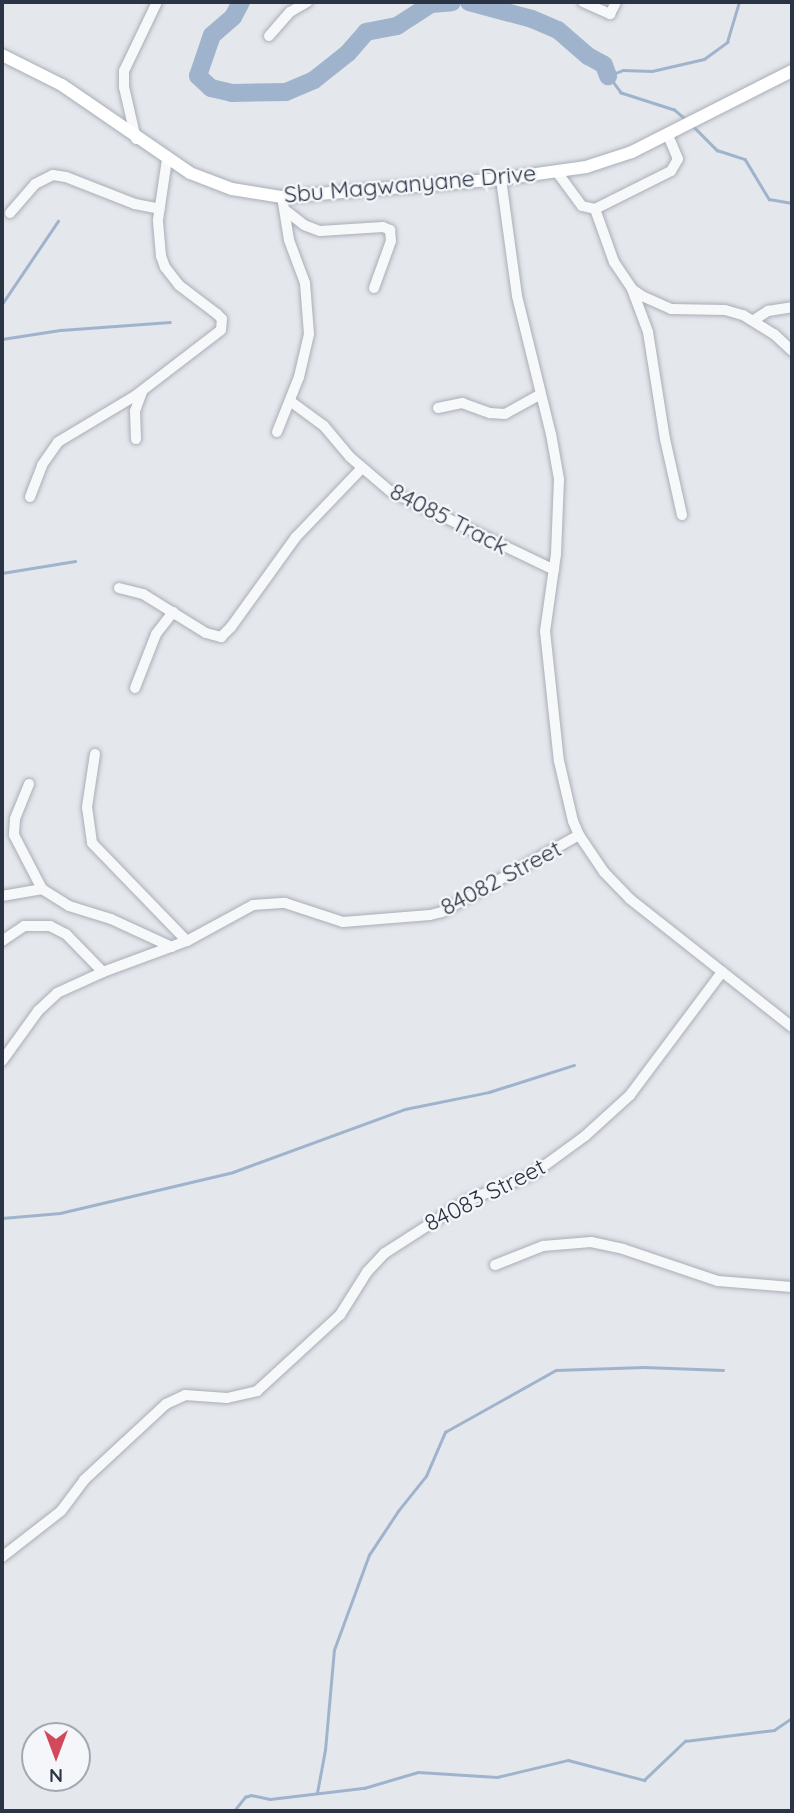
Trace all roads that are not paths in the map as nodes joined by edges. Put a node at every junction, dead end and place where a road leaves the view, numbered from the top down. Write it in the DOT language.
graph roads {
  1 [pos="157,2"];
  2 [pos="307,2"];
  3 [pos="583,2"];
  4 [pos="616,2"];
  5 [pos="269,36"];
  6 [pos="2,55"];
  7 [pos="792,71"];
  8 [pos="672,133"];
  9 [pos="136,139"];
  10 [pos="167,159"];
  11 [pos="557,172"];
  12 [pos="501,179"];
  13 [pos="283,203"];
  14 [pos="160,209"];
  15 [pos="595,209"];
  16 [pos="10,213"];
  17 [pos="374,288"];
  18 [pos="632,289"];
  19 [pos="792,307"];
  20 [pos="754,320"];
  21 [pos="792,351"];
  22 [pos="143,390"];
  23 [pos="541,394"];
  24 [pos="290,401"];
  25 [pos="438,408"];
  26 [pos="276,432"];
  27 [pos="136,439"];
  28 [pos="362,468"];
  29 [pos="30,497"];
  30 [pos="682,515"];
  31 [pos="554,570"];
  32 [pos="119,588"];
  33 [pos="173,612"];
  34 [pos="135,688"];
  35 [pos="94,754"];
  36 [pos="29,784"];
  37 [pos="579,835"];
  38 [pos="42,888"];
  39 [pos="2,895"];
  40 [pos="2,941"];
  41 [pos="187,941"];
  42 [pos="172,947"];
  43 [pos="103,972"];
  44 [pos="722,972"];
  45 [pos="792,1027"];
  46 [pos="2,1061"];
  47 [pos="495,1265"];
  48 [pos="792,1287"];
  49 [pos="2,1557"];
  1 -- 9 [label="street"];
  2 -- 5 [label="street"];
  3 -- 4 [label="street"];
  6 -- 9 [label="main road, Sbu Magwanyane Drive"];
  7 -- 8 [label="main road, Sbu Magwanyane Drive"];
  8 -- 11 [label="main road, Sbu Magwanyane Drive"];
  8 -- 15 [label="street"];
  9 -- 10 [label="main road, Sbu Magwanyane Drive"];
  10 -- 13 [label="main road, Sbu Magwanyane Drive"];
  10 -- 14 [label="street"];
  11 -- 12 [label="main road, Sbu Magwanyane Drive"];
  11 -- 15 [label="street"];
  12 -- 13 [label="main road, Sbu Magwanyane Drive"];
  12 -- 23 [label="street"];
  13 -- 17 [label="street"];
  13 -- 24 [label="street"];
  14 -- 16 [label="street"];
  14 -- 22 [label="street"];
  15 -- 18 [label="street"];
  18 -- 20 [label="street"];
  18 -- 30 [label="street"];
  19 -- 20 [label="street"];
  20 -- 21 [label="street"];
  22 -- 27 [label="street"];
  22 -- 29 [label="street"];
  23 -- 25 [label="street"];
  23 -- 31 [label="street"];
  24 -- 26 [label="street"];
  24 -- 28 [label="street, 84085 Track"];
  28 -- 31 [label="street, 84085 Track"];
  28 -- 33 [label="street"];
  31 -- 37 [label="street"];
  32 -- 33 [label="street"];
  33 -- 34 [label="street"];
  35 -- 41 [label="street"];
  36 -- 38 [label="street"];
  37 -- 41 [label="street, 84082 Street"];
  37 -- 44 [label="street"];
  38 -- 39 [label="street"];
  38 -- 42 [label="street"];
  40 -- 43 [label="street"];
  41 -- 42 [label="street, 84082 Street"];
  42 -- 43 [label="street, 84082 Street"];
  43 -- 46 [label="street, 84082 Street"];
  44 -- 45 [label="street"];
  44 -- 49 [label="street, 84083 Street"];
  47 -- 48 [label="street"];
}
